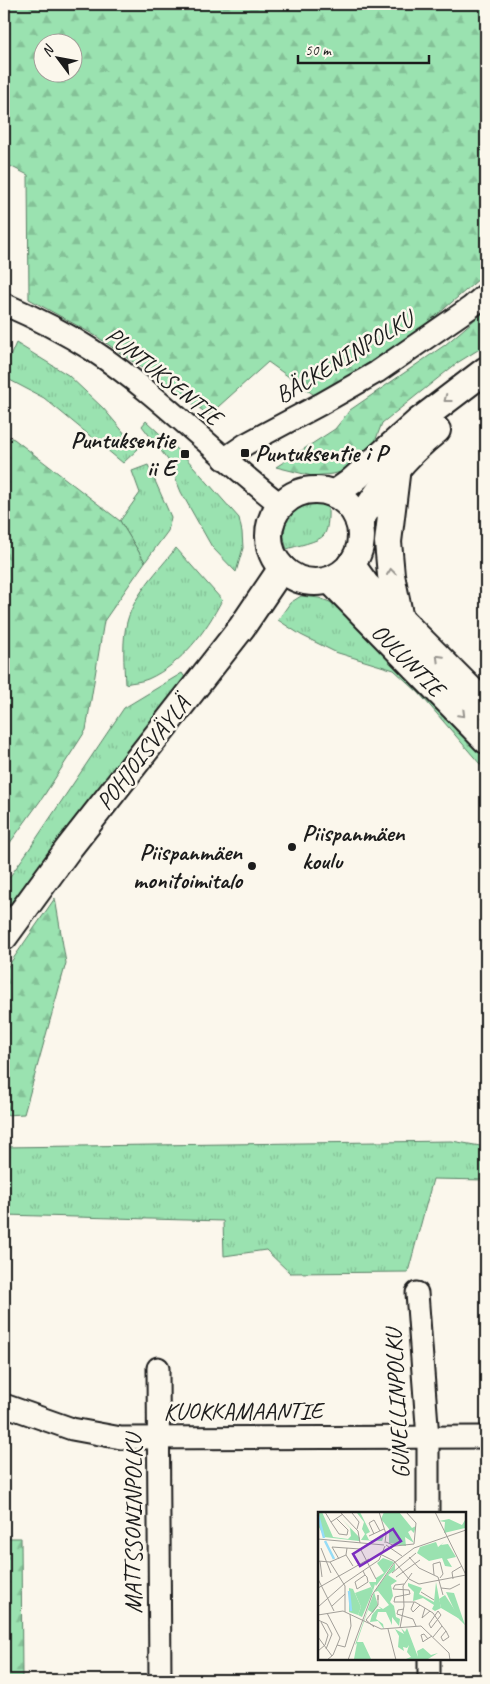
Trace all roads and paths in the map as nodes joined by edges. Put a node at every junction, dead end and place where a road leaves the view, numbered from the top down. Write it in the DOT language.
graph roads {
  1 [pos="486,294"];
  2 [pos="4,304"];
  3 [pos="486,370"];
  4 [pos="486,392"];
  5 [pos="224,459"];
  6 [pos="397,467"];
  7 [pos="334,494"];
  8 [pos="281,505"];
  9 [pos="359,522"];
  10 [pos="351,564"];
  11 [pos="282,568"];
  12 [pos="330,580"];
  13 [pos="400,619"];
  14 [pos="486,704"];
  15 [pos="486,740"];
  16 [pos="4,937"];
  17 [pos="417,1293"];
  18 [pos="158,1368"];
  19 [pos="4,1406"];
  20 [pos="159,1437"];
  21 [pos="486,1437"];
  22 [pos="428,1438"];
  23 [pos="428,1512"];
  24 [pos="429,1659"];
  25 [pos="160,1680"];
  26 [pos="429,1680"];
  1 -- 5 [label="street, BÄCKENINPOLKU"];
  2 -- 5 [label="street, PUNTUKSENTIE"];
  3 -- 7 [label="main road, one-way"];
  4 -- 6 [label="main road"];
  5 -- 8 [label="street, PUNTUKSENTIE"];
  6 -- 9 [label="main road"];
  13 -- 6 [label="main road, one-way"];
  7 -- 8 [label="main road"];
  7 -- 9 [label="main road"];
  8 -- 11 [label="main road"];
  9 -- 10 [label="main road"];
  10 -- 12 [label="main road"];
  10 -- 13 [label="main road, OULUNTIE"];
  11 -- 12 [label="main road"];
  11 -- 16 [label="main road, POHJOISVÄYLÄ"];
  12 -- 15 [label="main road, OULUNTIE, one-way"];
  14 -- 13 [label="main road, OULUNTIE, one-way"];
  17 -- 22 [label="street, GUNELLINPOLKU"];
  18 -- 20 [label="street, MATTSSONINPOLKU"];
  19 -- 20 [label="street, KUOKKAMAANTIE"];
  20 -- 22 [label="street, KUOKKAMAANTIE"];
  20 -- 25 [label="street, MATTSSONINPOLKU"];
  21 -- 22 [label="street, KUOKKAMAANTIE"];
  22 -- 23 [label="street, GUNELLINPOLKU"];
  24 -- 26 [label="street"];
}
